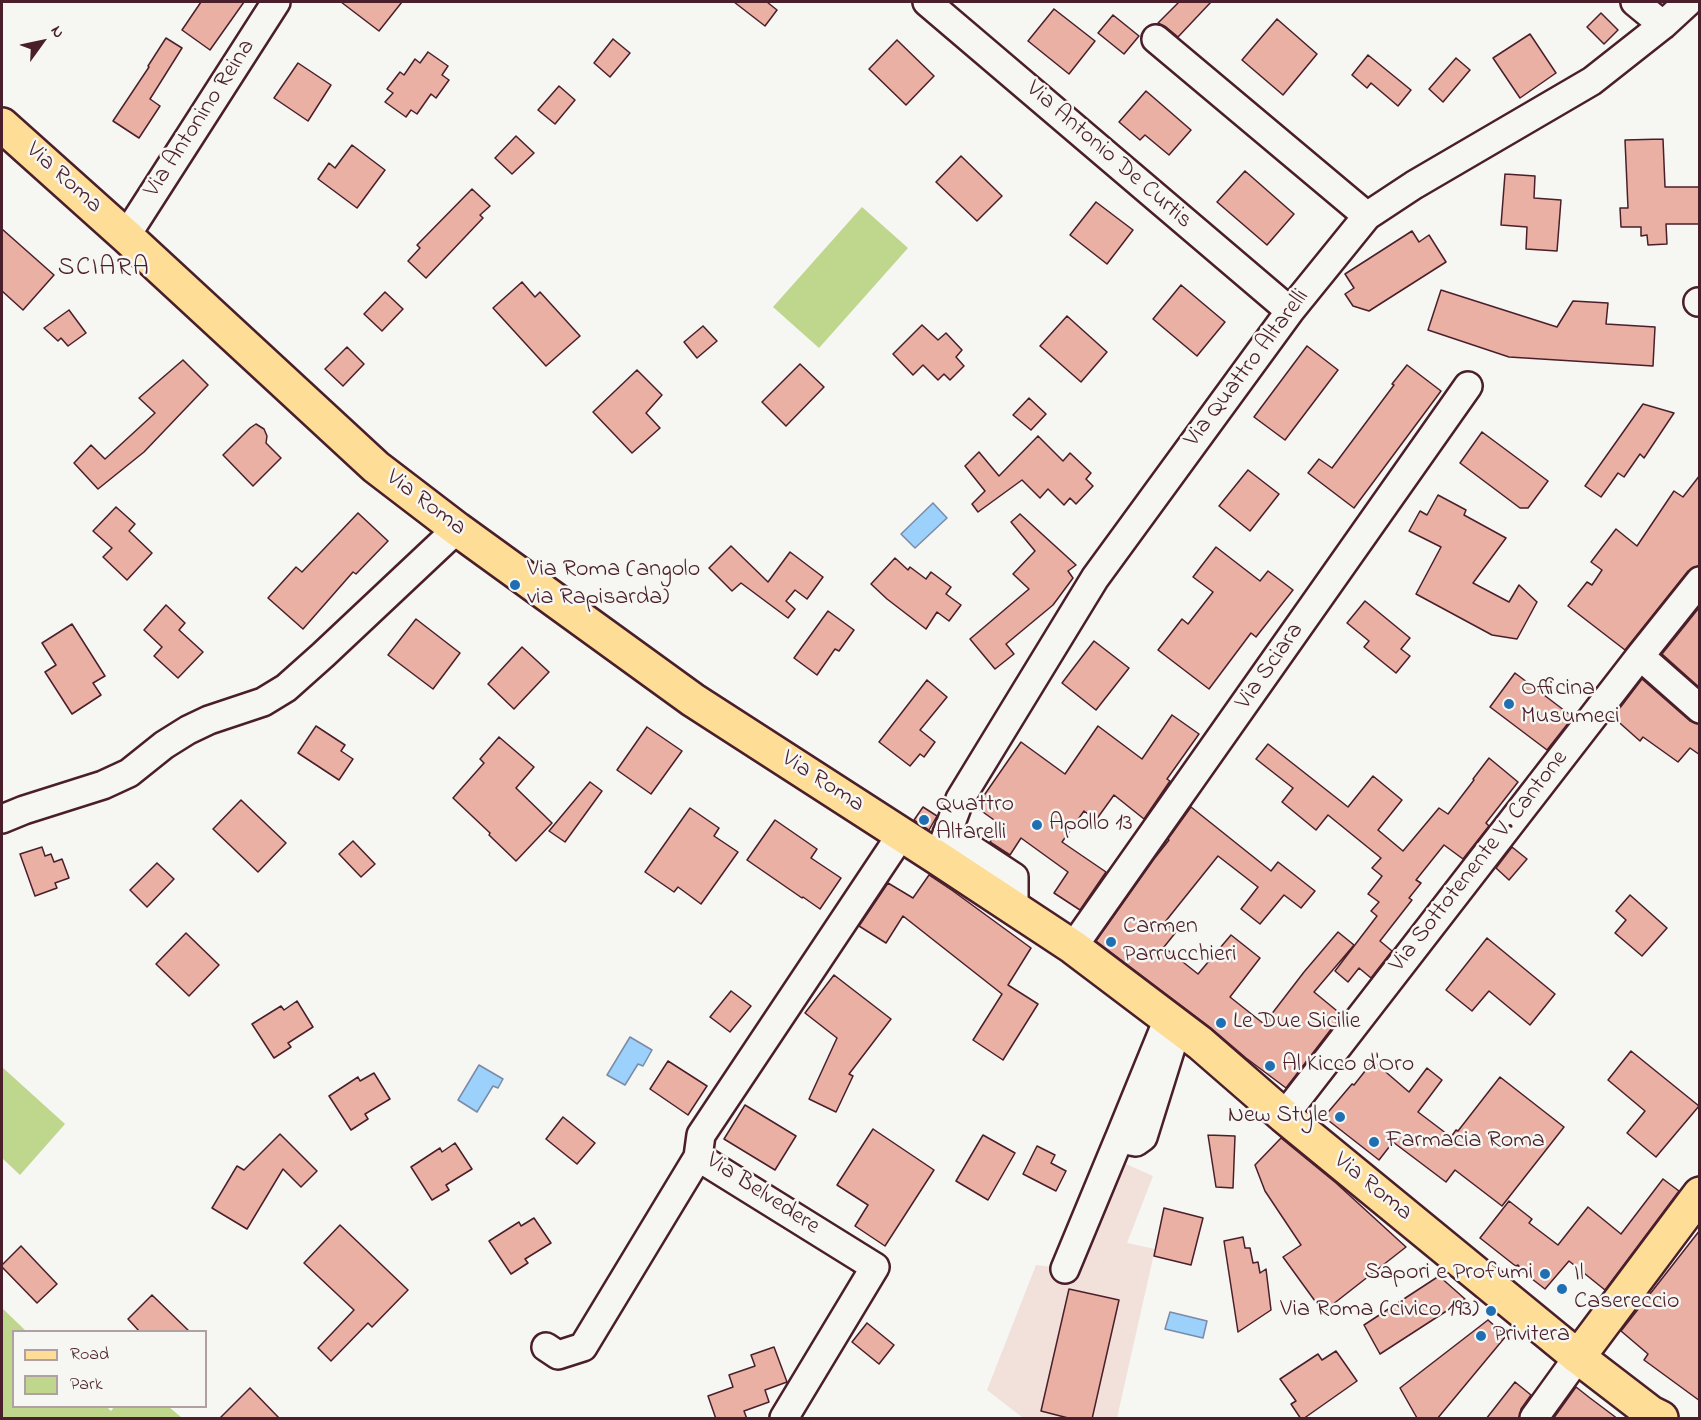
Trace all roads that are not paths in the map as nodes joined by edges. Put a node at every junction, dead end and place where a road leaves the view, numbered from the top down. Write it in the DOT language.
graph roads {
  1 [pos="276,2"];
  2 [pos="927,2"];
  3 [pos="1635,2"];
  4 [pos="1688,2"];
  5 [pos="1663,25"];
  6 [pos="1156,39"];
  7 [pos="4,131"];
  8 [pos="1367,216"];
  9 [pos="126,236"];
  10 [pos="1290,311"];
  11 [pos="1468,386"];
  12 [pos="457,529"];
  13 [pos="1700,581"];
  14 [pos="1640,656"];
  15 [pos="1700,709"];
  16 [pos="2,819"];
  17 [pos="901,835"];
  18 [pos="943,846"];
  19 [pos="1073,947"];
  20 [pos="1173,1022"];
  21 [pos="1284,1116"];
  22 [pos="698,1156"];
  23 [pos="1700,1194"];
  24 [pos="1065,1269"];
  25 [pos="546,1347"];
  26 [pos="1578,1357"];
  27 [pos="784,1419"];
  28 [pos="1534,1419"];
  29 [pos="1661,1419"];
  1 -- 9 [label="street, Via Antonino Reina"];
  2 -- 10 [label="street, Via Antonio De Curtis"];
  3 -- 5 [label="street"];
  4 -- 5 [label="street, Via Quattro Altarelli"];
  5 -- 8 [label="street, Via Quattro Altarelli"];
  6 -- 8 [label="street"];
  7 -- 9 [label="main road, Via Roma"];
  8 -- 10 [label="street, Via Quattro Altarelli"];
  9 -- 12 [label="main road, Via Roma"];
  10 -- 18 [label="street, Via Quattro Altarelli"];
  11 -- 19 [label="street, Via Sciara"];
  12 -- 16 [label="street"];
  12 -- 17 [label="main road, Via Roma"];
  13 -- 14 [label="street, Via Sottotenente V. Cantone"];
  14 -- 15 [label="street"];
  14 -- 21 [label="street, Via Sottotenente V. Cantone"];
  17 -- 18 [label="main road, Via Roma"];
  17 -- 22 [label="street, Via Belvedere"];
  18 -- 19 [label="main road, Via Roma"];
  19 -- 20 [label="main road, Via Roma"];
  20 -- 21 [label="main road, Via Roma"];
  20 -- 24 [label="street"];
  21 -- 26 [label="main road, Via Roma"];
  22 -- 25 [label="street"];
  22 -- 27 [label="street, Via Belvedere"];
  23 -- 26 [label="main road"];
  26 -- 28 [label="street"];
  26 -- 29 [label="main road, Via Roma"];
}
